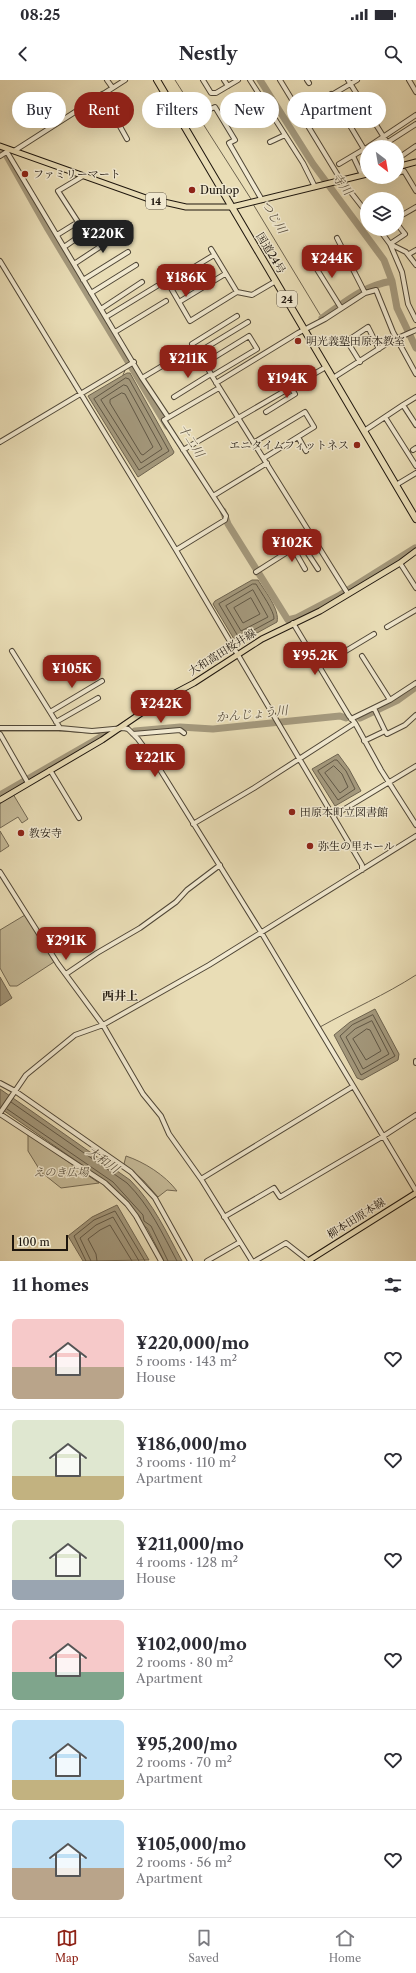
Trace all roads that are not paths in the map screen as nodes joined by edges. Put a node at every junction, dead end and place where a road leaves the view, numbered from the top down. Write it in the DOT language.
graph roads {
  1 [pos="107,80"];
  2 [pos="125,80"];
  3 [pos="157,80"];
  4 [pos="202,80"];
  5 [pos="224,80"];
  6 [pos="238,80"];
  7 [pos="250,80"];
  8 [pos="280,80"];
  9 [pos="357,80"];
  10 [pos="409,80"];
  11 [pos="349,82"];
  12 [pos="228,86"];
  13 [pos="112,87"];
  14 [pos="105,92"];
  15 [pos="288,92"];
  16 [pos="334,92"];
  17 [pos="416,92"];
  18 [pos="212,108"];
  19 [pos="74,111"];
  20 [pos="416,115"];
  21 [pos="416,124"];
  22 [pos="121,128"];
  23 [pos="310,128"];
  24 [pos="353,128"];
  25 [pos="285,135"];
  26 [pos="383,136"];
  27 [pos="127,139"];
  28 [pos="361,140"];
  29 [pos="378,140"];
  30 [pos="386,140"];
  31 [pos="391,140"];
  32 [pos="270,142"];
  33 [pos="1,144"];
  34 [pos="416,146"];
  35 [pos="10,151"];
  36 [pos="360,152"];
  37 [pos="404,154"];
  38 [pos="0,156"];
  39 [pos="354,156"];
  40 [pos="416,162"];
  41 [pos="339,164"];
  42 [pos="404,165"];
  43 [pos="360,167"];
  44 [pos="404,171"];
  45 [pos="83,176"];
  46 [pos="360,176"];
  47 [pos="340,181"];
  48 [pos="317,186"];
  49 [pos="416,191"];
  50 [pos="262,200"];
  51 [pos="360,205"];
  52 [pos="416,207"];
  53 [pos="232,208"];
  54 [pos="404,214"];
  55 [pos="93,227"];
  56 [pos="124,231"];
  57 [pos="57,235"];
  58 [pos="384,236"];
  59 [pos="402,236"];
  60 [pos="337,238"];
  61 [pos="390,244"];
  62 [pos="64,247"];
  63 [pos="211,249"];
  64 [pos="416,250"];
  65 [pos="128,252"];
  66 [pos="409,254"];
  67 [pos="214,255"];
  68 [pos="0,261"];
  69 [pos="313,263"];
  70 [pos="74,264"];
  71 [pos="416,264"];
  72 [pos="136,265"];
  73 [pos="225,274"];
  74 [pos="83,280"];
  75 [pos="276,281"];
  76 [pos="142,282"];
  77 [pos="157,286"];
  78 [pos="364,291"];
  79 [pos="237,292"];
  80 [pos="91,293"];
  81 [pos="166,301"];
  82 [pos="179,302"];
  83 [pos="340,306"];
  84 [pos="101,309"];
  85 [pos="237,316"];
  86 [pos="106,317"];
  87 [pos="416,320"];
  88 [pos="248,322"];
  89 [pos="305,330"];
  90 [pos="416,330"];
  91 [pos="115,332"];
  92 [pos="399,339"];
  93 [pos="379,349"];
  94 [pos="197,353"];
  95 [pos="134,362"];
  96 [pos="360,362"];
  97 [pos="326,368"];
  98 [pos="416,374"];
  99 [pos="212,375"];
  100 [pos="142,378"];
  101 [pos="333,378"];
  102 [pos="216,383"];
  103 [pos="219,388"];
  104 [pos="291,388"];
  105 [pos="80,394"];
  106 [pos="416,396"];
  107 [pos="174,397"];
  108 [pos="403,405"];
  109 [pos="266,412"];
  110 [pos="168,417"];
  111 [pos="385,417"];
  112 [pos="239,418"];
  113 [pos="416,425"];
  114 [pos="364,431"];
  115 [pos="298,437"];
  116 [pos="0,442"];
  117 [pos="254,442"];
  118 [pos="183,450"];
  119 [pos="306,451"];
  120 [pos="264,458"];
  121 [pos="267,464"];
  122 [pos="416,466"];
  123 [pos="416,473"];
  124 [pos="396,485"];
  125 [pos="214,496"];
  126 [pos="416,519"];
  127 [pos="311,537"];
  128 [pos="301,543"];
  129 [pos="293,548"];
  130 [pos="176,550"];
  131 [pos="416,551"];
  132 [pos="400,563"];
  133 [pos="305,569"];
  134 [pos="318,569"];
  135 [pos="256,572"];
  136 [pos="416,588"];
  137 [pos="348,594"];
  138 [pos="416,610"];
  139 [pos="293,623"];
  140 [pos="387,627"];
  141 [pos="374,634"];
  142 [pos="12,651"];
  143 [pos="238,654"];
  144 [pos="362,656"];
  145 [pos="319,667"];
  146 [pos="102,681"];
  147 [pos="416,683"];
  148 [pos="98,698"];
  149 [pos="390,700"];
  150 [pos="375,710"];
  151 [pos="50,712"];
  152 [pos="416,715"];
  153 [pos="351,719"];
  154 [pos="56,722"];
  155 [pos="355,723"];
  156 [pos="0,728"];
  157 [pos="60,728"];
  158 [pos="117,729"];
  159 [pos="385,731"];
  160 [pos="184,733"];
  161 [pos="0,734"];
  162 [pos="133,734"];
  163 [pos="364,741"];
  164 [pos="300,759"];
  165 [pos="416,766"];
  166 [pos="50,770"];
  167 [pos="27,781"];
  168 [pos="389,783"];
  169 [pos="0,800"];
  170 [pos="333,816"];
  171 [pos="78,818"];
  172 [pos="193,824"];
  173 [pos="416,825"];
  174 [pos="416,836"];
  175 [pos="220,865"];
  176 [pos="362,870"];
  177 [pos="0,872"];
  178 [pos="261,932"];
  179 [pos="66,974"];
  180 [pos="103,1025"];
  181 [pos="0,1082"];
  182 [pos="352,1087"];
  183 [pos="15,1092"];
  184 [pos="0,1113"];
  185 [pos="416,1115"];
  186 [pos="382,1137"];
  187 [pos="201,1179"];
  188 [pos="416,1192"];
  189 [pos="224,1217"];
  190 [pos="240,1242"];
  191 [pos="160,1261"];
  192 [pos="190,1261"];
  193 [pos="207,1261"];
  194 [pos="254,1261"];
  195 [pos="308,1261"];
  1 -- 13 [label="street"];
  2 -- 13 [label="street"];
  3 -- 53 [label="highway, 国道24号 / 24"];
  4 -- 12 [label="street"];
  5 -- 12 [label="street"];
  6 -- 12 [label="street"];
  7 -- 25 [label="street"];
  8 -- 15 [label="street"];
  9 -- 11 [label="street"];
  10 -- 17 [label="street"];
  11 -- 16 [label="street"];
  11 -- 26 [label="street"];
  13 -- 14 [label="street"];
  18 -- 50 [label="street"];
  19 -- 35 [label="street"];
  20 -- 26 [label="street"];
  21 -- 31 [label="street"];
  22 -- 27 [label="street"];
  23 -- 47 [label="street"];
  24 -- 28 [label="street"];
  25 -- 32 [label="street"];
  25 -- 48 [label="street"];
  26 -- 29 [label="street"];
  26 -- 30 [label="street"];
  33 -- 35 [label="main road, 14"];
  34 -- 37 [label="street"];
  35 -- 38 [label="street"];
  35 -- 45 [label="main road, 14"];
  35 -- 57 [label="street"];
  36 -- 39 [label="street"];
  39 -- 41 [label="street"];
  39 -- 43 [label="street"];
  40 -- 42 [label="main road"];
  44 -- 49 [label="street"];
  45 -- 53 [label="main road, 14"];
  45 -- 57 [label="street"];
  46 -- 47 [label="main road, 14"];
  47 -- 48 [label="main road, 14"];
  47 -- 51 [label="street"];
  48 -- 50 [label="main road, 14"];
  50 -- 53 [label="main road, 14"];
  52 -- 54 [label="street"];
  53 -- 75 [label="highway, 国道24号 / 24"];
  55 -- 62 [label="street"];
  56 -- 70 [label="street"];
  57 -- 62 [label="street"];
  58 -- 61 [label="street"];
  59 -- 61 [label="street"];
  60 -- 78 [label="street"];
  61 -- 66 [label="street"];
  61 -- 87 [label="street"];
  62 -- 70 [label="street"];
  63 -- 67 [label="street"];
  64 -- 66 [label="street"];
  65 -- 74 [label="street"];
  66 -- 71 [label="street"];
  67 -- 73 [label="street"];
  67 -- 82 [label="street"];
  68 -- 105 [label="street"];
  69 -- 83 [label="street"];
  70 -- 74 [label="street"];
  72 -- 80 [label="street"];
  73 -- 79 [label="street"];
  73 -- 82 [label="street"];
  74 -- 80 [label="street"];
  75 -- 79 [label="street"];
  75 -- 89 [label="highway, 国道24号 / 24"];
  76 -- 84 [label="street"];
  77 -- 86 [label="street"];
  78 -- 83 [label="street"];
  78 -- 92 [label="street"];
  79 -- 82 [label="street"];
  80 -- 84 [label="street"];
  81 -- 91 [label="street"];
  83 -- 89 [label="street"];
  84 -- 86 [label="street"];
  85 -- 100 [label="street"];
  86 -- 91 [label="street"];
  88 -- 94 [label="street"];
  89 -- 97 [label="highway, 国道24号 / 24"];
  89 -- 102 [label="street"];
  90 -- 92 [label="street"];
  91 -- 95 [label="street"];
  92 -- 93 [label="street"];
  92 -- 98 [label="street"];
  93 -- 96 [label="street"];
  93 -- 96 [label="street"];
  95 -- 100 [label="street"];
  95 -- 105 [label="street"];
  96 -- 101 [label="street"];
  97 -- 101 [label="highway, 国道24号 / 24"];
  97 -- 104 [label="street"];
  99 -- 99 [label="street"];
  99 -- 102 [label="street"];
  99 -- 107 [label="street"];
  100 -- 110 [label="street"];
  101 -- 114 [label="highway, 国道24号 / 24"];
  102 -- 103 [label="street"];
  103 -- 110 [label="street"];
  103 -- 112 [label="street"];
  104 -- 109 [label="street"];
  104 -- 112 [label="street"];
  105 -- 116 [label="street"];
  105 -- 130 [label="street"];
  106 -- 108 [label="street"];
  108 -- 111 [label="street"];
  108 -- 113 [label="street"];
  110 -- 118 [label="street"];
  111 -- 114 [label="street"];
  111 -- 122 [label="street"];
  112 -- 117 [label="street"];
  112 -- 118 [label="street"];
  114 -- 124 [label="highway, 国道24号 / 24"];
  115 -- 117 [label="street"];
  115 -- 119 [label="street"];
  115 -- 120 [label="street"];
  117 -- 120 [label="street"];
  118 -- 125 [label="street"];
  120 -- 121 [label="street"];
  121 -- 125 [label="street"];
  121 -- 127 [label="street"];
  123 -- 124 [label="street"];
  124 -- 126 [label="highway, 国道24号 / 24"];
  125 -- 130 [label="street"];
  127 -- 128 [label="street"];
  127 -- 137 [label="street"];
  128 -- 129 [label="street"];
  128 -- 134 [label="street"];
  129 -- 133 [label="street"];
  129 -- 135 [label="street"];
  130 -- 143 [label="street"];
  131 -- 132 [label="main road, 大和高田桜井線"];
  132 -- 136 [label="street"];
  132 -- 137 [label="main road, 大和高田桜井線"];
  137 -- 139 [label="main road, 大和高田桜井線"];
  138 -- 140 [label="street"];
  139 -- 143 [label="main road, 大和高田桜井線"];
  139 -- 145 [label="street"];
  141 -- 145 [label="street"];
  142 -- 151 [label="street"];
  143 -- 158 [label="main road, 大和高田桜井線"];
  143 -- 164 [label="street"];
  144 -- 149 [label="street"];
  145 -- 153 [label="street"];
  146 -- 151 [label="street"];
  147 -- 149 [label="street"];
  148 -- 154 [label="street"];
  149 -- 150 [label="street"];
  150 -- 153 [label="street"];
  150 -- 159 [label="street"];
  151 -- 154 [label="street"];
  152 -- 159 [label="street"];
  153 -- 155 [label="street"];
  154 -- 157 [label="street"];
  155 -- 163 [label="street"];
  155 -- 164 [label="street"];
  156 -- 157 [label="street"];
  157 -- 158 [label="street"];
  158 -- 162 [label="street"];
  158 -- 166 [label="main road, 大和高田桜井線"];
  159 -- 163 [label="street"];
  160 -- 162 [label="street"];
  161 -- 167 [label="street"];
  162 -- 172 [label="street"];
  163 -- 168 [label="street"];
  164 -- 170 [label="street"];
  164 -- 172 [label="street"];
  165 -- 168 [label="street"];
  166 -- 167 [label="main road, 大和高田桜井線"];
  166 -- 171 [label="street"];
  167 -- 169 [label="main road, 大和高田桜井線"];
  168 -- 170 [label="street"];
  168 -- 173 [label="street"];
  170 -- 176 [label="street"];
  172 -- 175 [label="street"];
  174 -- 176 [label="street"];
  175 -- 178 [label="street"];
  175 -- 179 [label="street"];
  176 -- 178 [label="street"];
  177 -- 179 [label="street"];
  178 -- 180 [label="street"];
  178 -- 182 [label="street"];
  179 -- 180 [label="street"];
  180 -- 183 [label="street"];
  180 -- 187 [label="street"];
  181 -- 183 [label="street"];
  182 -- 186 [label="street"];
  182 -- 187 [label="street"];
  183 -- 184 [label="street"];
  183 -- 192 [label="street"];
  184 -- 191 [label="street"];
  185 -- 186 [label="street"];
  186 -- 188 [label="street"];
  186 -- 189 [label="street"];
  187 -- 189 [label="street"];
  188 -- 195 [label="main road, 柳本田原本線"];
  189 -- 190 [label="street"];
  190 -- 193 [label="street"];
  190 -- 194 [label="street"];
  194 -- 195 [label="street"];
}
